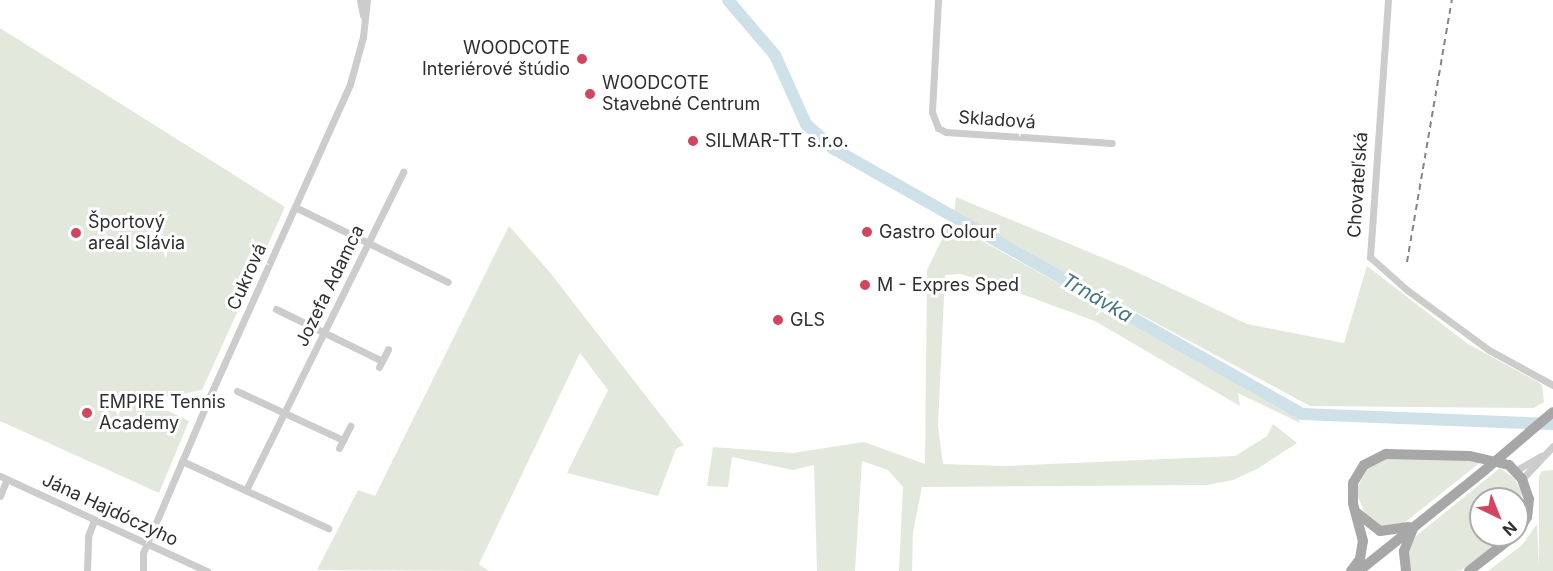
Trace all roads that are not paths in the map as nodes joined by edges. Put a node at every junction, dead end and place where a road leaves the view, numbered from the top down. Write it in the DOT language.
graph roads {
  1 [pos="360,0"];
  2 [pos="367,0"];
  3 [pos="939,0"];
  4 [pos="1388,0"];
  5 [pos="364,21"];
  6 [pos="1113,143"];
  7 [pos="403,172"];
  8 [pos="295,207"];
  9 [pos="368,242"];
  10 [pos="448,282"];
  11 [pos="276,309"];
  12 [pos="324,333"];
  13 [pos="388,349"];
  14 [pos="1553,385"];
  15 [pos="237,391"];
  16 [pos="1553,412"];
  17 [pos="284,413"];
  18 [pos="350,426"];
  19 [pos="343,440"];
  20 [pos="1553,446"];
  21 [pos="339,448"];
  22 [pos="182,461"];
  23 [pos="1519,475"];
  24 [pos="3,477"];
  25 [pos="1523,487"];
  26 [pos="246,490"];
  27 [pos="0,496"];
  28 [pos="1354,510"];
  29 [pos="94,520"];
  30 [pos="1417,524"];
  31 [pos="328,528"];
  32 [pos="147,543"];
  33 [pos="1499,547"];
  34 [pos="87,571"];
  35 [pos="143,571"];
  36 [pos="207,571"];
  37 [pos="1352,571"];
  38 [pos="1359,571"];
  39 [pos="1406,571"];
  40 [pos="1469,571"];
  1 -- 5 [label="street, Cukrová"];
  2 -- 5 [label="street, Cukrová"];
  3 -- 6 [label="street, Skladová"];
  4 -- 14 [label="street, Chovateľská"];
  5 -- 8 [label="street, Cukrová"];
  7 -- 9 [label="street, Jozefa Adamca"];
  8 -- 9 [label="street"];
  8 -- 22 [label="street, Cukrová"];
  9 -- 10 [label="street"];
  9 -- 12 [label="street, Jozefa Adamca"];
  11 -- 12 [label="street"];
  12 -- 13 [label="street"];
  12 -- 17 [label="street, Jozefa Adamca"];
  15 -- 17 [label="street"];
  16 -- 30 [label="main road, bridge"];
  17 -- 19 [label="street"];
  17 -- 26 [label="street, Jozefa Adamca"];
  18 -- 19 [label="street"];
  19 -- 21 [label="street"];
  20 -- 23 [label="street"];
  22 -- 26 [label="street"];
  22 -- 32 [label="street, Cukrová"];
  23 -- 25 [label="main road"];
  23 -- 28 [label="main road"];
  24 -- 27 [label="street"];
  24 -- 29 [label="street, Jána Hajdóczyho"];
  26 -- 31 [label="street"];
  28 -- 30 [label="main road"];
  28 -- 37 [label="main road"];
  29 -- 32 [label="street, Jána Hajdóczyho"];
  29 -- 34 [label="street"];
  30 -- 38 [label="main road"];
  30 -- 39 [label="main road"];
  32 -- 35 [label="street, Cukrová"];
  32 -- 36 [label="street, Jána Hajdóczyho"];
  33 -- 40 [label="main road"];
}
